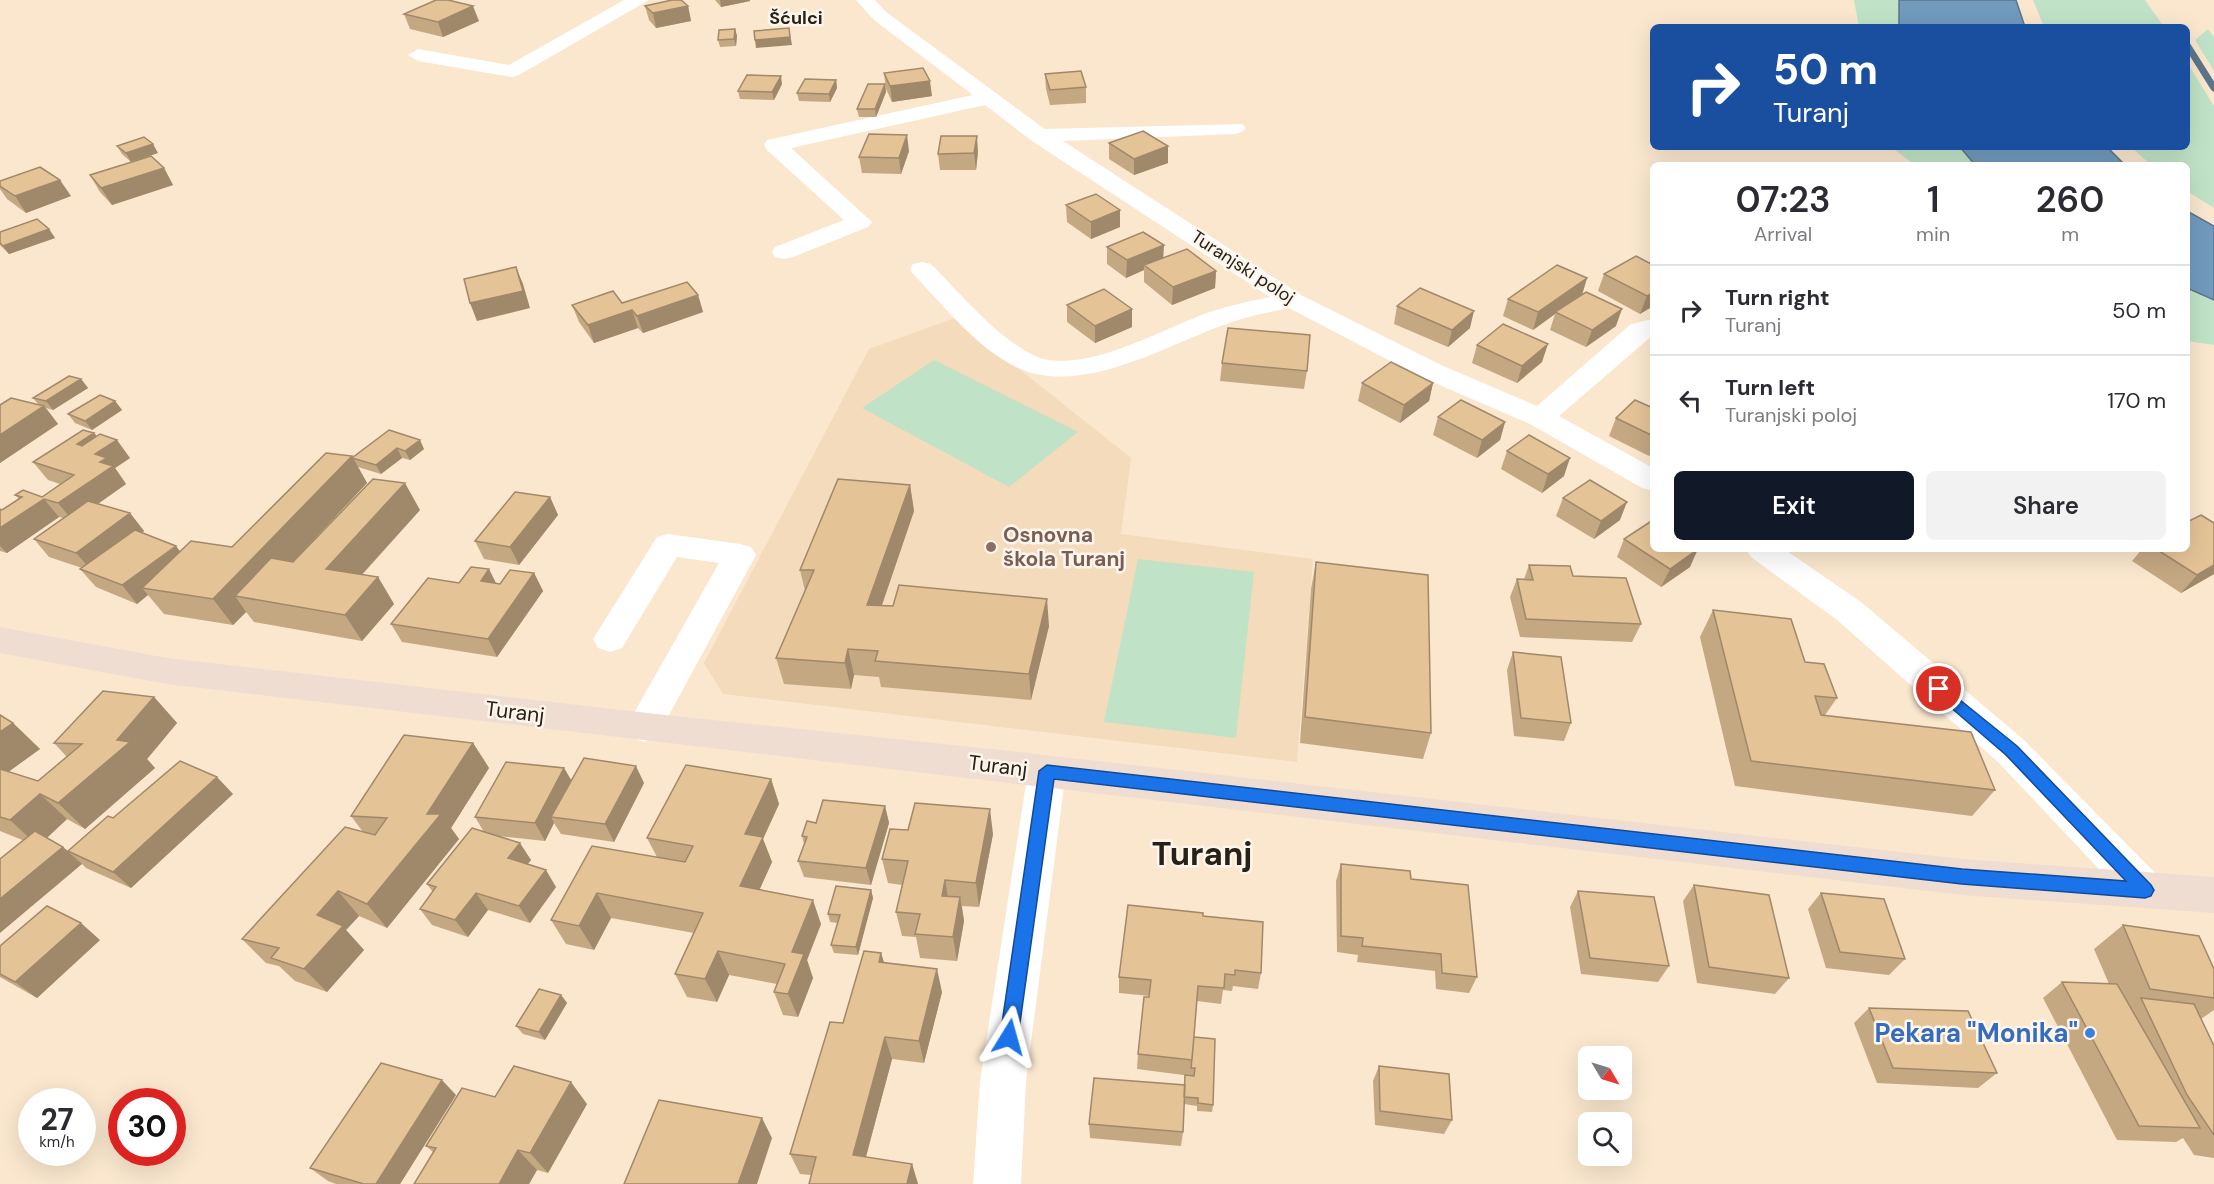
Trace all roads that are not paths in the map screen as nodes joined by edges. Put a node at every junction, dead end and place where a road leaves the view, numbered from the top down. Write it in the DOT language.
graph roads {
  1 [pos="640,0"];
  2 [pos="865,0"];
  3 [pos="418,55"];
  4 [pos="987,98"];
  5 [pos="1235,128"];
  6 [pos="1040,136"];
  7 [pos="784,252"];
  8 [pos="922,269"];
  9 [pos="1292,300"];
  10 [pos="1650,328"];
  11 [pos="1540,418"];
  12 [pos="1650,479"];
  13 [pos="1766,552"];
  14 [pos="610,639"];
  15 [pos="0,640"];
  16 [pos="644,727"];
  17 [pos="1047,771"];
  18 [pos="2145,890"];
  19 [pos="2214,895"];
  20 [pos="997,1184"];
  1 -- 3 [label="street"];
  2 -- 4 [label="street, Turanjski poloj"];
  4 -- 6 [label="street, Turanjski poloj"];
  4 -- 7 [label="street"];
  5 -- 6 [label="street"];
  6 -- 9 [label="street, Turanjski poloj"];
  8 -- 9 [label="street"];
  9 -- 11 [label="street, Turanjski poloj"];
  10 -- 11 [label="street"];
  11 -- 12 [label="street, Turanjski poloj"];
  13 -- 18 [label="street"];
  14 -- 16 [label="street"];
  15 -- 16 [label="main road, Turanj"];
  16 -- 17 [label="main road, Turanj"];
  17 -- 18 [label="main road, Turanj"];
  17 -- 20 [label="street"];
  18 -- 19 [label="main road, Turanj"];
}
